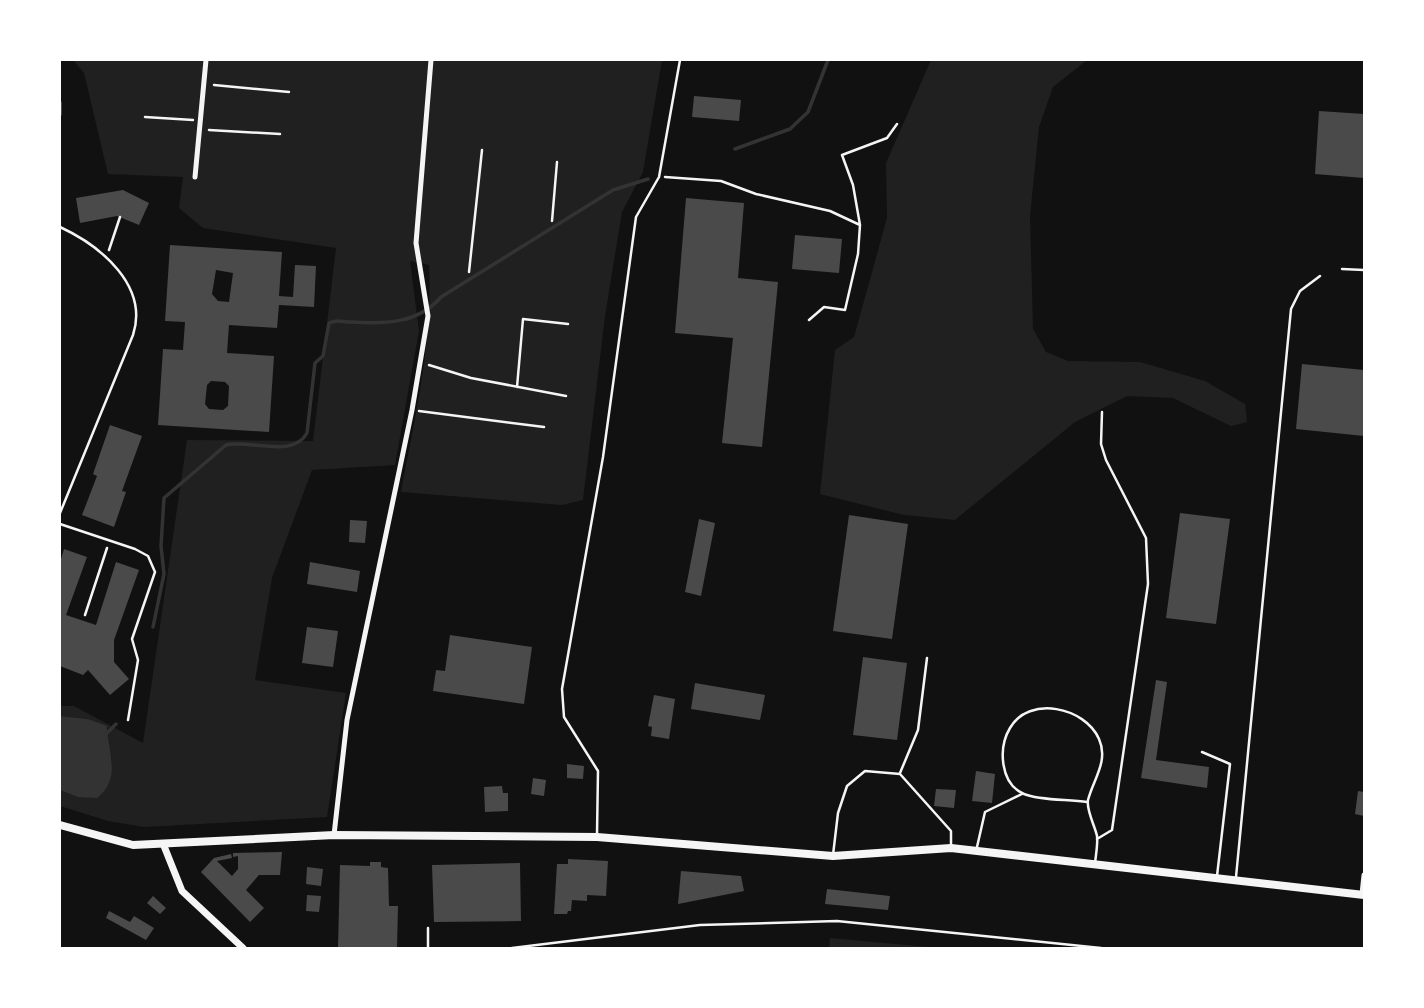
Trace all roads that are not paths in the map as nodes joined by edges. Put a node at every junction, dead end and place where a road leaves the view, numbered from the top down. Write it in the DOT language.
graph roads {
  1 [pos="206,60"];
  2 [pos="431,60"];
  3 [pos="680,60"];
  4 [pos="60,102"];
  5 [pos="60,115"];
  6 [pos="195,177"];
  7 [pos="60,226"];
  8 [pos="1342,269"];
  9 [pos="1364,270"];
  10 [pos="1320,276"];
  11 [pos="1102,412"];
  12 [pos="60,513"];
  13 [pos="60,524"];
  14 [pos="928,658"];
  15 [pos="128,720"];
  16 [pos="1202,752"];
  17 [pos="900,774"];
  18 [pos="1023,794"];
  19 [pos="1087,802"];
  20 [pos="60,825"];
  21 [pos="334,835"];
  22 [pos="597,837"];
  23 [pos="1097,839"];
  24 [pos="164,846"];
  25 [pos="951,848"];
  26 [pos="976,851"];
  27 [pos="832,856"];
  28 [pos="1095,863"];
  29 [pos="1364,875"];
  30 [pos="1217,876"];
  31 [pos="1236,879"];
  32 [pos="1363,895"];
  33 [pos="243,948"];
  1 -- 6 [label="street"];
  2 -- 21 [label="street"];
  3 -- 22 [label="lane"];
  4 -- 5 [label="lane"];
  7 -- 12 [label="lane"];
  8 -- 9 [label="lane"];
  10 -- 31 [label="lane"];
  11 -- 23 [label="lane"];
  13 -- 15 [label="lane"];
  14 -- 17 [label="lane"];
  16 -- 30 [label="lane"];
  17 -- 25 [label="lane"];
  17 -- 27 [label="lane"];
  18 -- 19 [label="lane"];
  18 -- 19 [label="lane"];
  18 -- 26 [label="lane"];
  19 -- 23 [label="lane"];
  20 -- 24 [label="main road"];
  21 -- 22 [label="main road"];
  21 -- 24 [label="main road"];
  22 -- 27 [label="main road"];
  23 -- 28 [label="lane"];
  24 -- 33 [label="street"];
  25 -- 26 [label="main road"];
  25 -- 27 [label="main road"];
  26 -- 28 [label="main road"];
  28 -- 30 [label="main road"];
  29 -- 32 [label="street"];
  30 -- 31 [label="main road"];
  31 -- 32 [label="main road"];
}
